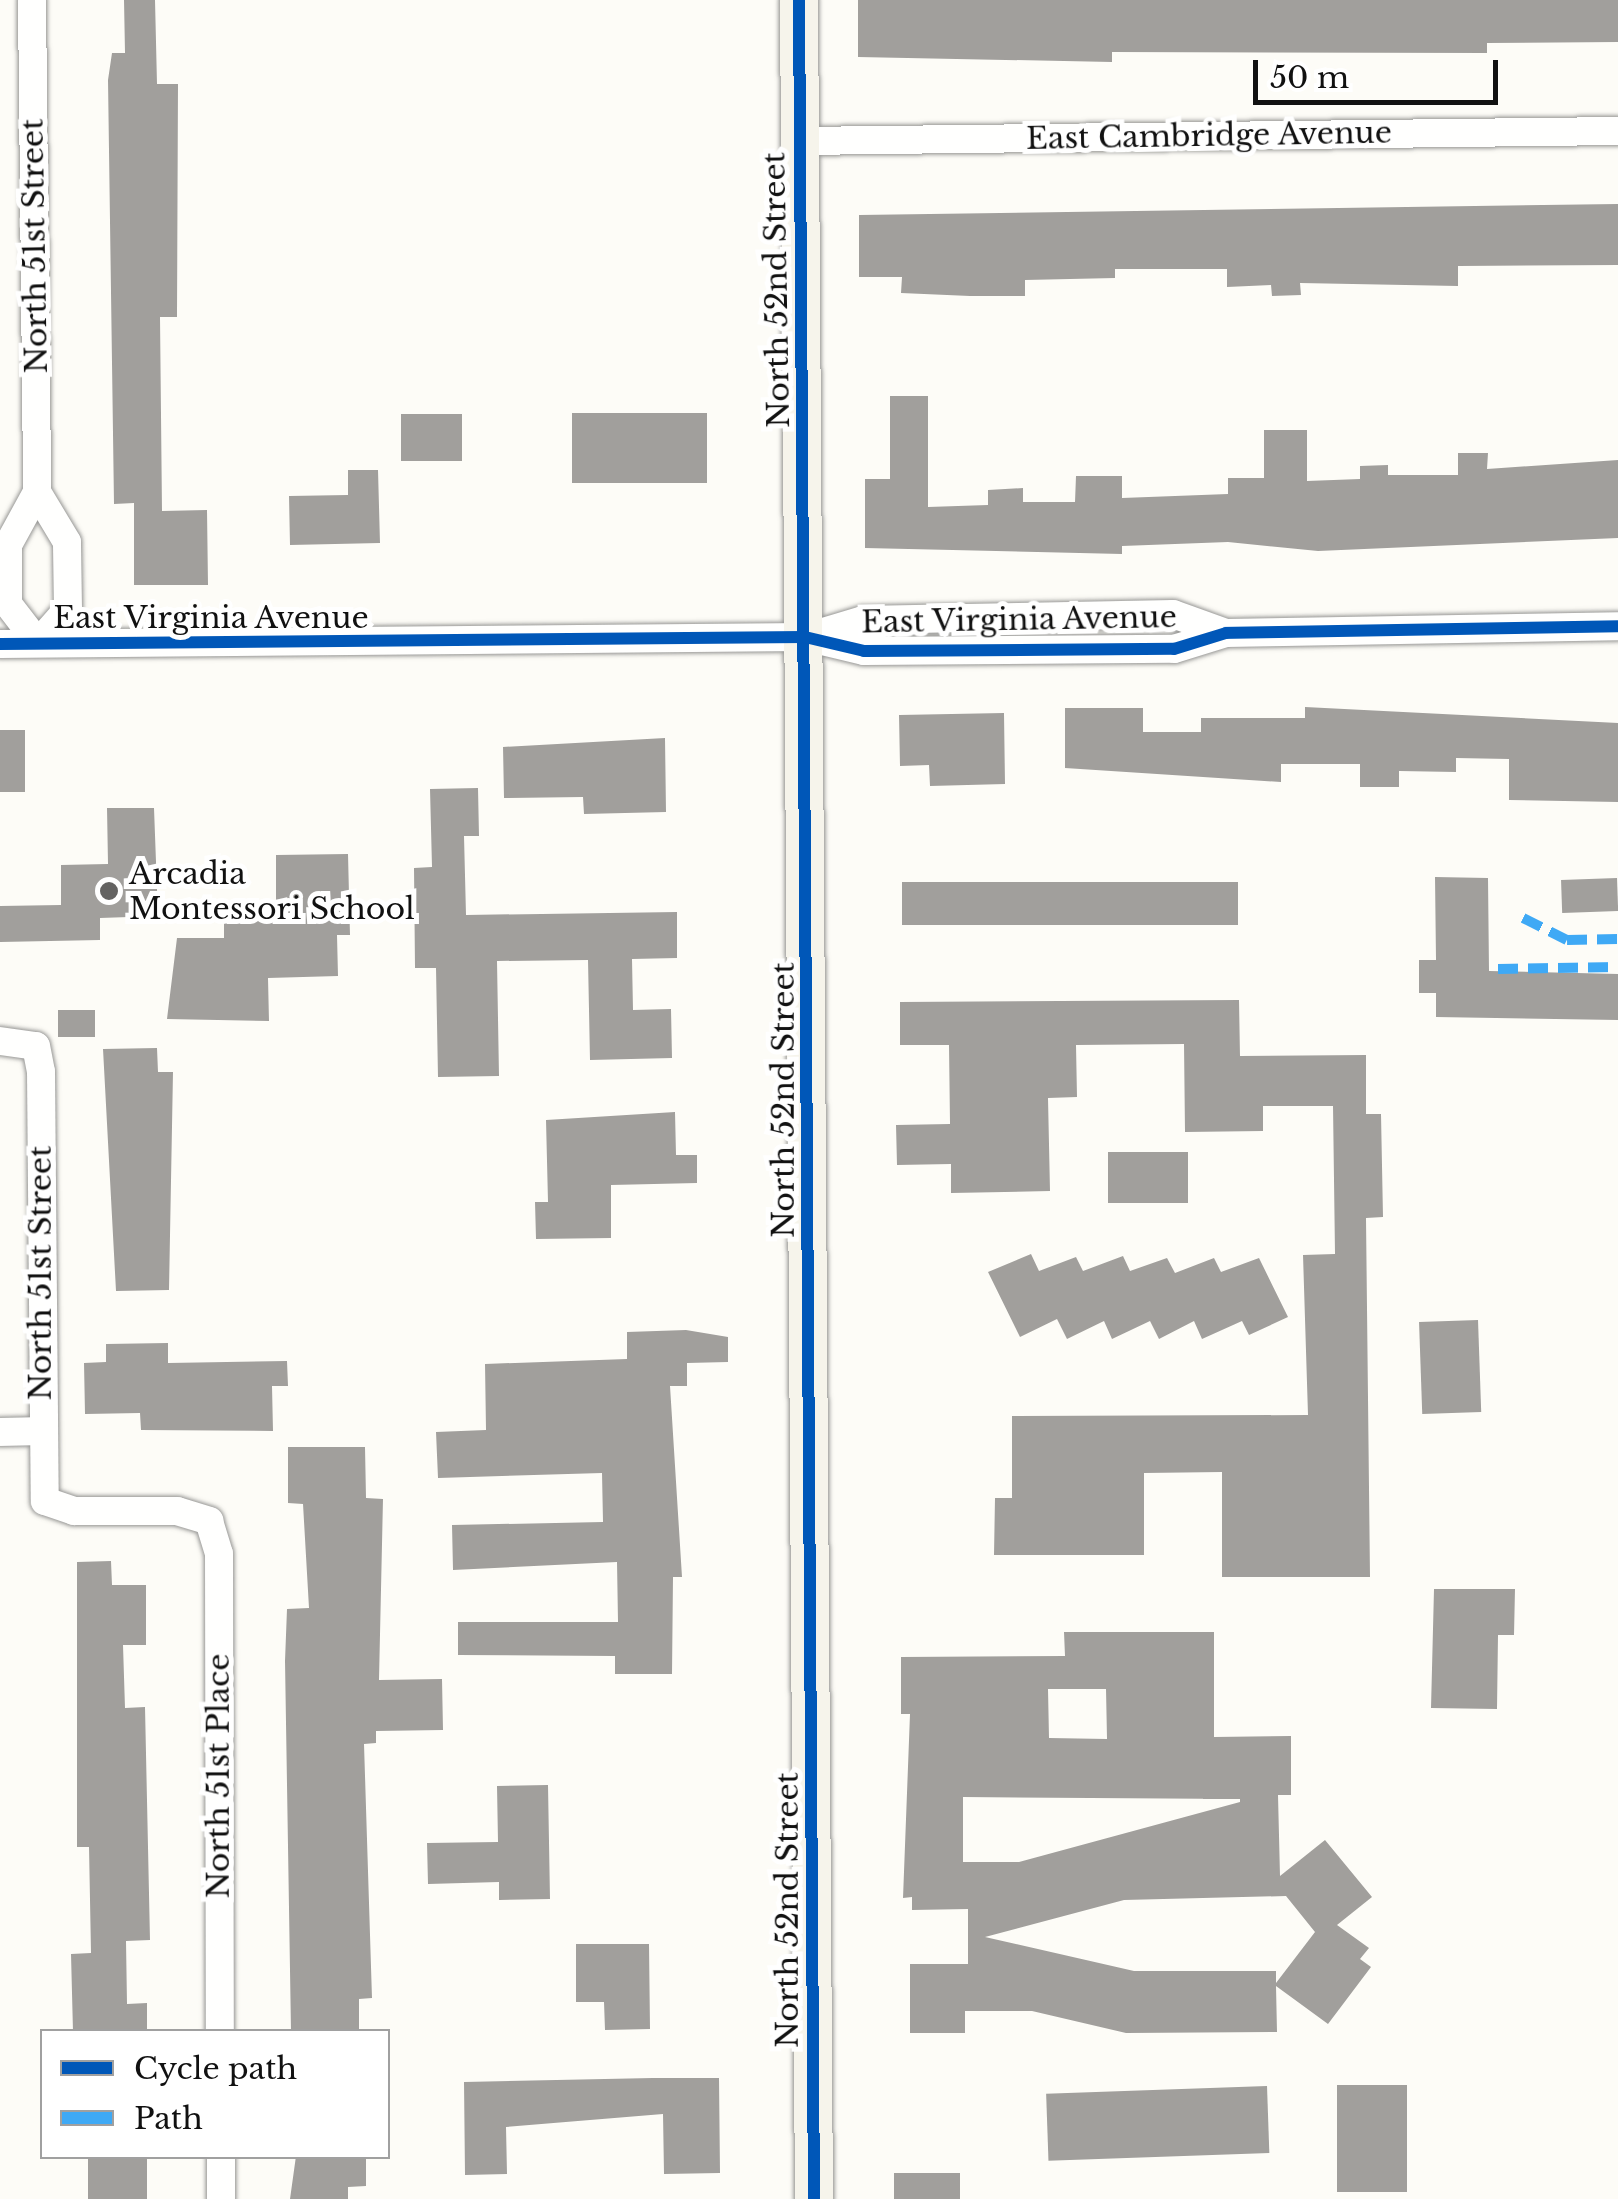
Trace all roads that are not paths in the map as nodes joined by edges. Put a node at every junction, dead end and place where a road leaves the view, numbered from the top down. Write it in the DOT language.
graph roads {
  1 [pos="32,0"];
  2 [pos="799,0"];
  3 [pos="1618,131"];
  4 [pos="800,141"];
  5 [pos="37,492"];
  6 [pos="1618,626"];
  7 [pos="805,637"];
  8 [pos="38,643"];
  9 [pos="0,644"];
  10 [pos="0,1041"];
  11 [pos="42,1431"];
  12 [pos="0,1432"];
  13 [pos="208,1521"];
  14 [pos="220,2029"];
  15 [pos="221,2159"];
  16 [pos="221,2199"];
  17 [pos="814,2199"];
  1 -- 5 [label="street, North 51st Street"];
  2 -- 4 [label="main road, North 52nd Street"];
  3 -- 4 [label="street, East Cambridge Avenue"];
  4 -- 7 [label="main road, North 52nd Street"];
  5 -- 8 [label="street, North 51st Street"];
  5 -- 8 [label="street"];
  6 -- 7 [label="street, East Virginia Avenue"];
  7 -- 8 [label="street, East Virginia Avenue"];
  7 -- 17 [label="main road, North 52nd Street"];
  8 -- 9 [label="street, East Virginia Avenue"];
  10 -- 11 [label="street, North 51st Street"];
  11 -- 12 [label="street"];
  11 -- 13 [label="street, North 51st Street"];
  13 -- 14 [label="street, North 51st Place"];
  15 -- 16 [label="street"];
}
